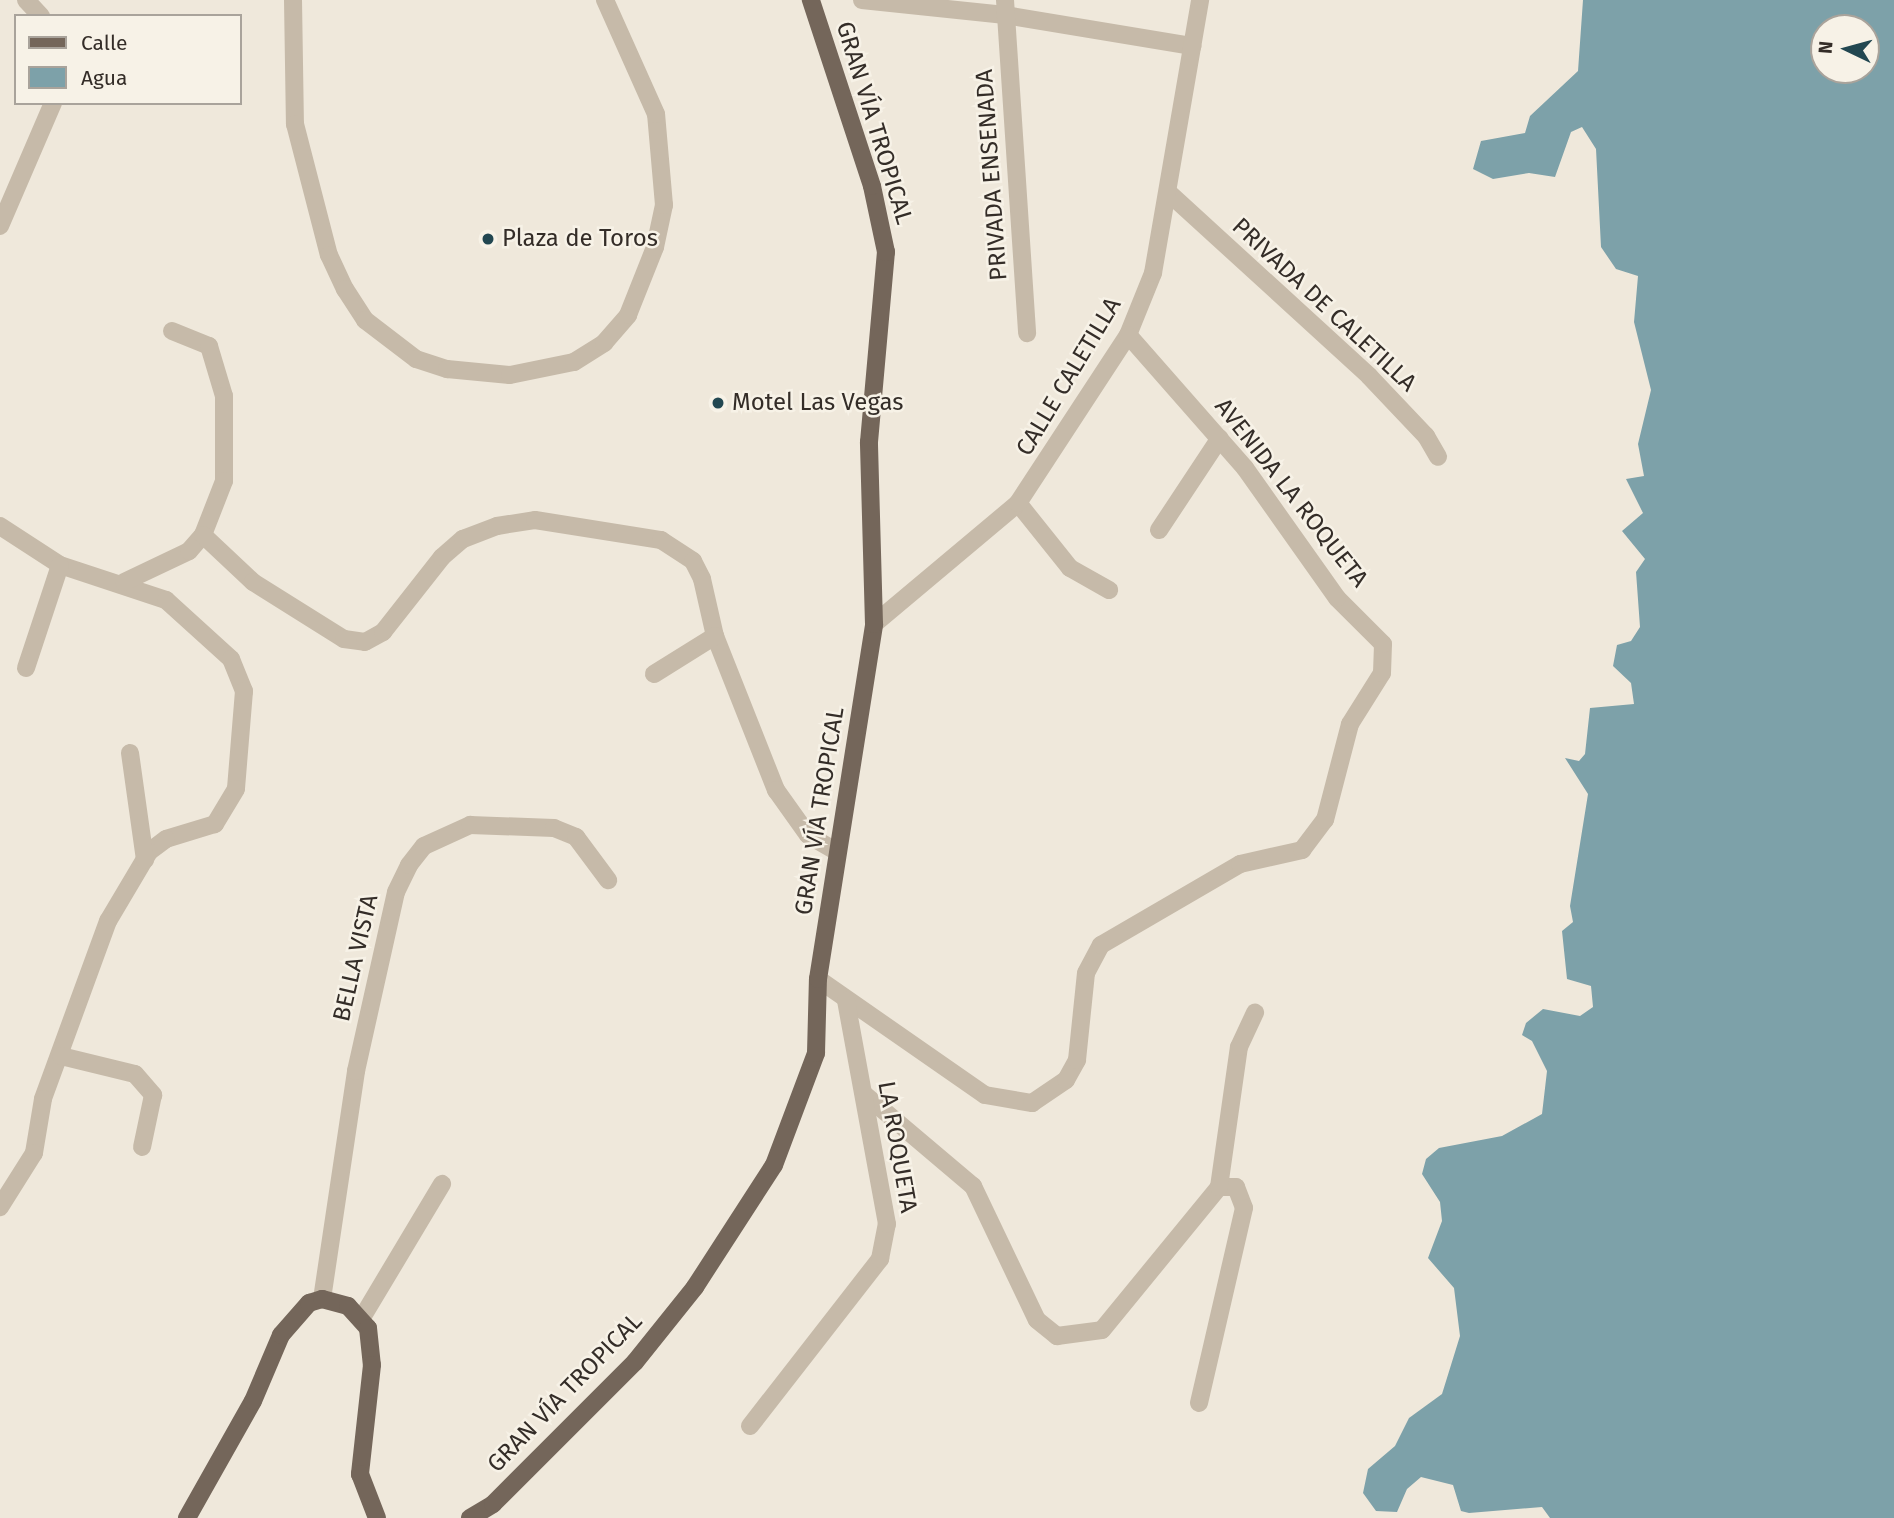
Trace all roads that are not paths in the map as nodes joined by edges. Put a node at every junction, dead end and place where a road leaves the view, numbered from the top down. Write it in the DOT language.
graph roads {
  1 [pos="26,0"];
  2 [pos="293,0"];
  3 [pos="605,0"];
  4 [pos="811,0"];
  5 [pos="862,0"];
  6 [pos="1200,0"];
  7 [pos="1005,7"];
  8 [pos="39,14"];
  9 [pos="1192,46"];
  10 [pos="52,105"];
  11 [pos="1170,194"];
  12 [pos="0,226"];
  13 [pos="172,331"];
  14 [pos="1027,333"];
  15 [pos="1128,335"];
  16 [pos="1220,438"];
  17 [pos="1438,457"];
  18 [pos="1018,503"];
  19 [pos="0,526"];
  20 [pos="1159,530"];
  21 [pos="203,535"];
  22 [pos="60,565"];
  23 [pos="124,582"];
  24 [pos="1109,590"];
  25 [pos="874,624"];
  26 [pos="715,636"];
  27 [pos="26,668"];
  28 [pos="654,674"];
  29 [pos="130,753"];
  30 [pos="837,852"];
  31 [pos="145,860"];
  32 [pos="608,880"];
  33 [pos="818,979"];
  34 [pos="846,1001"];
  35 [pos="1255,1013"];
  36 [pos="61,1056"];
  37 [pos="864,1094"];
  38 [pos="142,1147"];
  39 [pos="442,1184"];
  40 [pos="1219,1187"];
  41 [pos="0,1207"];
  42 [pos="322,1299"];
  43 [pos="363,1316"];
  44 [pos="1199,1403"];
  45 [pos="750,1426"];
  46 [pos="187,1518"];
  47 [pos="377,1518"];
  48 [pos="470,1518"];
  1 -- 8 [label="street"];
  2 -- 3 [label="street"];
  4 -- 25 [label="main road, GRAN VÍA TROPICAL"];
  5 -- 7 [label="street"];
  6 -- 9 [label="street, CALLE CALETILLA"];
  7 -- 9 [label="street"];
  7 -- 14 [label="street, PRIVADA ENSENADA"];
  9 -- 11 [label="street, CALLE CALETILLA"];
  10 -- 12 [label="street"];
  11 -- 15 [label="street, CALLE CALETILLA"];
  11 -- 17 [label="street, PRIVADA DE CALETILLA"];
  13 -- 21 [label="street"];
  15 -- 16 [label="street, AVENIDA LA ROQUETA"];
  15 -- 18 [label="street, CALLE CALETILLA"];
  16 -- 20 [label="street"];
  16 -- 34 [label="street, AVENIDA LA ROQUETA"];
  18 -- 24 [label="street"];
  18 -- 25 [label="street, CALLE CALETILLA"];
  19 -- 22 [label="street"];
  21 -- 23 [label="street"];
  21 -- 26 [label="street"];
  22 -- 23 [label="street"];
  22 -- 27 [label="street"];
  23 -- 31 [label="street"];
  25 -- 30 [label="main road, GRAN VÍA TROPICAL"];
  26 -- 28 [label="street"];
  26 -- 30 [label="street"];
  29 -- 31 [label="street"];
  30 -- 33 [label="main road, GRAN VÍA TROPICAL"];
  31 -- 36 [label="street"];
  32 -- 42 [label="street, BELLA VISTA"];
  33 -- 34 [label="street, AVENIDA LA ROQUETA"];
  33 -- 48 [label="main road, GRAN VÍA TROPICAL"];
  34 -- 37 [label="street, LA ROQUETA"];
  35 -- 40 [label="street"];
  36 -- 38 [label="street"];
  36 -- 41 [label="street"];
  37 -- 40 [label="street"];
  37 -- 45 [label="street, LA ROQUETA"];
  39 -- 43 [label="street"];
  40 -- 44 [label="street"];
  42 -- 43 [label="main road"];
  42 -- 46 [label="main road"];
  43 -- 47 [label="main road"];
}
